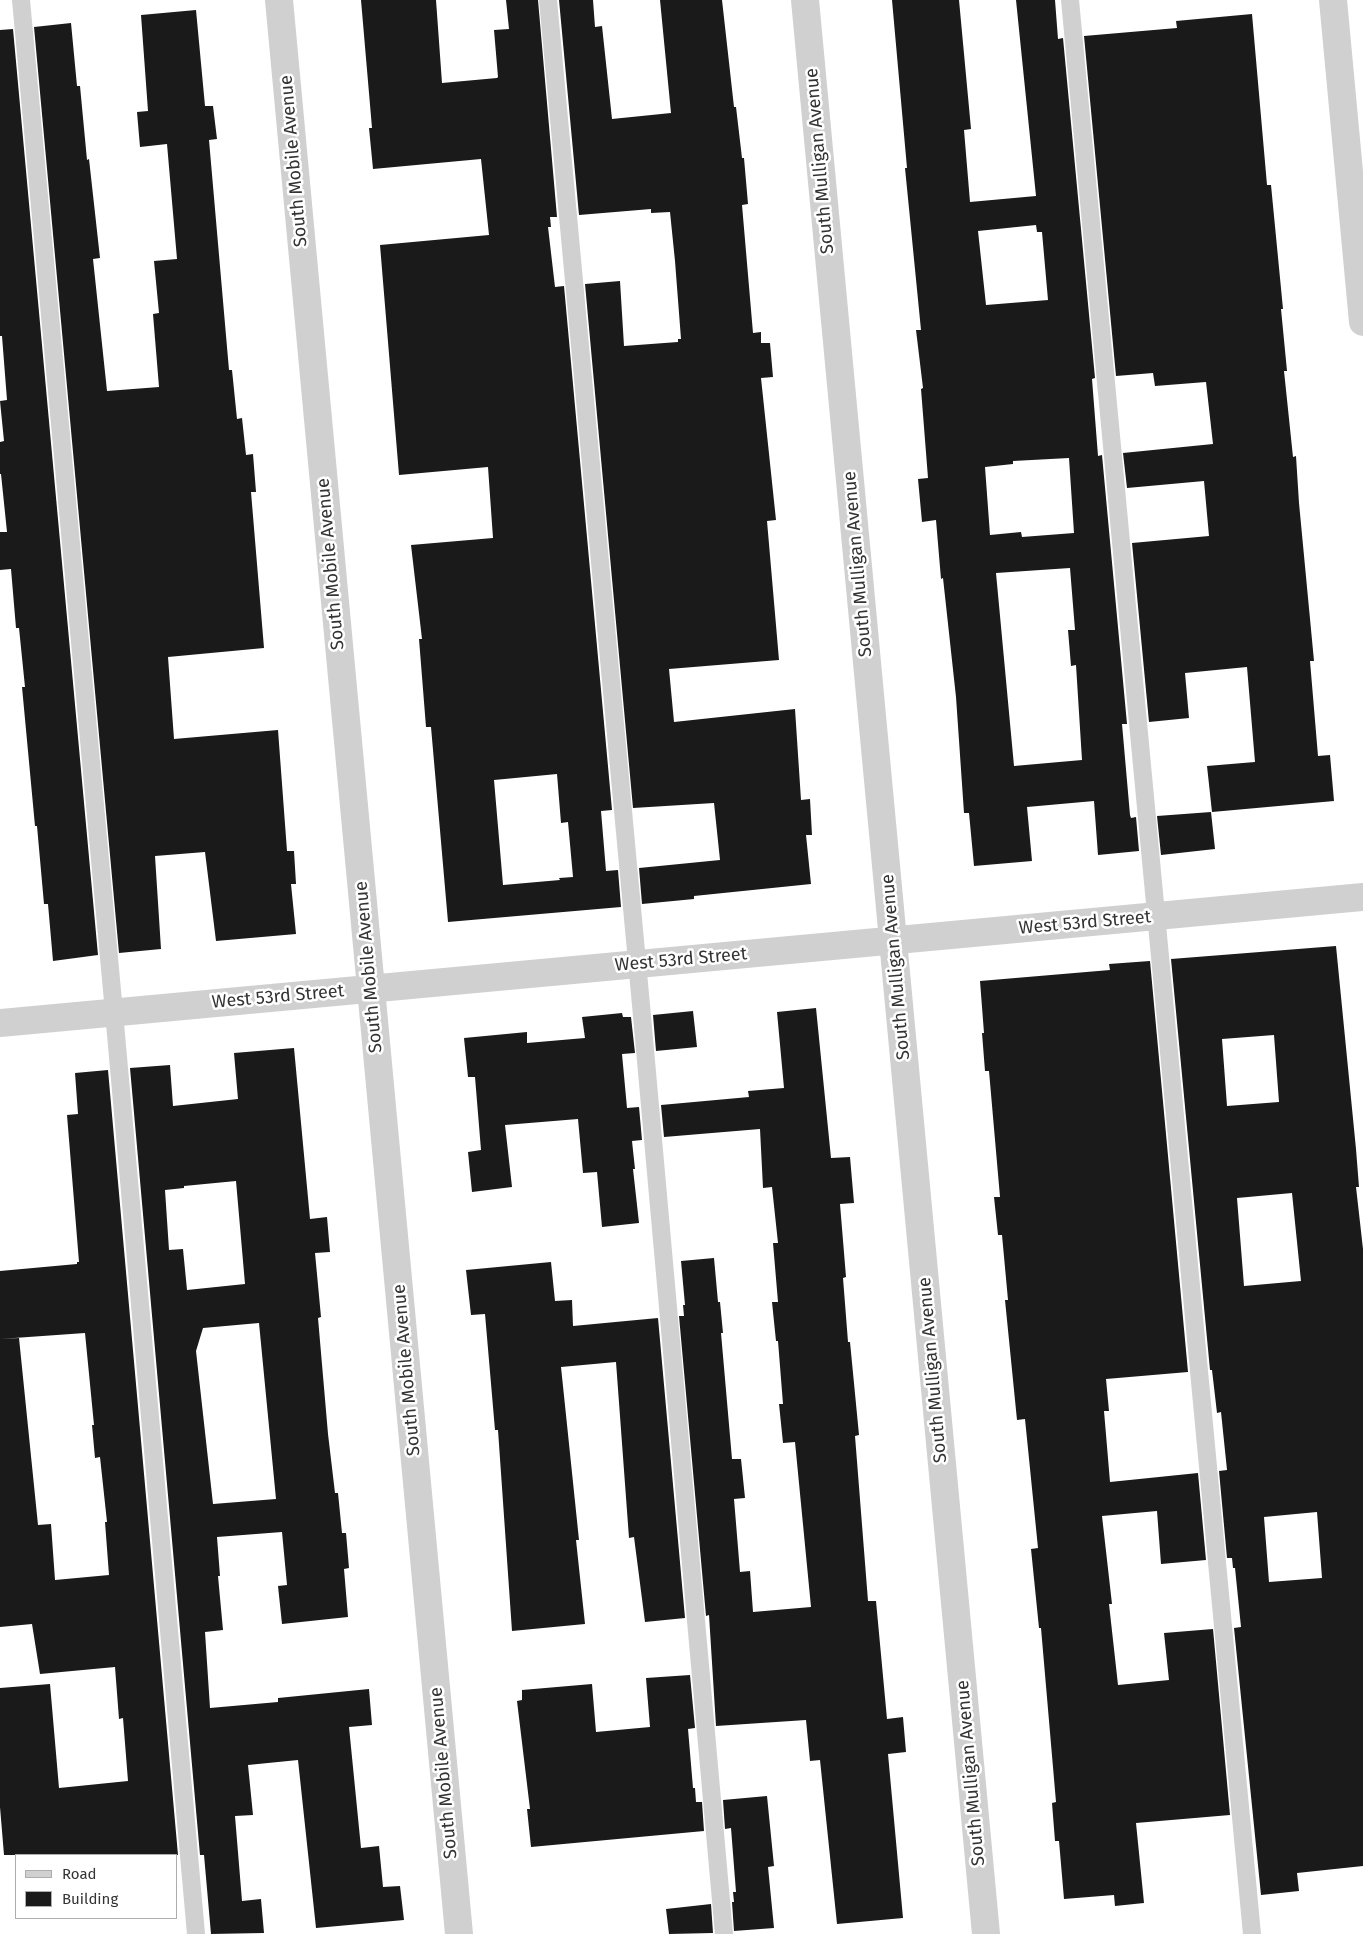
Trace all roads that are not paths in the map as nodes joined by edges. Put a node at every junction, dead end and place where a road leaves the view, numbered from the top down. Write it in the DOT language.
graph roads {
  1 [pos="21,0"];
  2 [pos="279,0"];
  3 [pos="548,0"];
  4 [pos="805,0"];
  5 [pos="1070,0"];
  6 [pos="1333,0"];
  7 [pos="1363,322"];
  8 [pos="1363,897"];
  9 [pos="1157,916"];
  10 [pos="893,940"];
  11 [pos="637,964"];
  12 [pos="371,988"];
  13 [pos="114,1012"];
  14 [pos="0,1023"];
  15 [pos="196,1934"];
  16 [pos="459,1934"];
  17 [pos="724,1934"];
  18 [pos="986,1934"];
  19 [pos="1252,1934"];
  1 -- 13 [label="lane"];
  2 -- 12 [label="street, South Mobile Avenue"];
  3 -- 11 [label="lane"];
  4 -- 10 [label="street, South Mulligan Avenue"];
  5 -- 9 [label="lane"];
  6 -- 7 [label="street"];
  8 -- 9 [label="street, West 53rd Street"];
  9 -- 10 [label="street, West 53rd Street"];
  9 -- 19 [label="lane"];
  10 -- 11 [label="street, West 53rd Street"];
  10 -- 18 [label="street, South Mulligan Avenue"];
  11 -- 12 [label="street, West 53rd Street"];
  11 -- 17 [label="lane"];
  12 -- 13 [label="street, West 53rd Street"];
  12 -- 16 [label="street, South Mobile Avenue"];
  13 -- 14 [label="street, West 53rd Street"];
  13 -- 15 [label="lane"];
}
